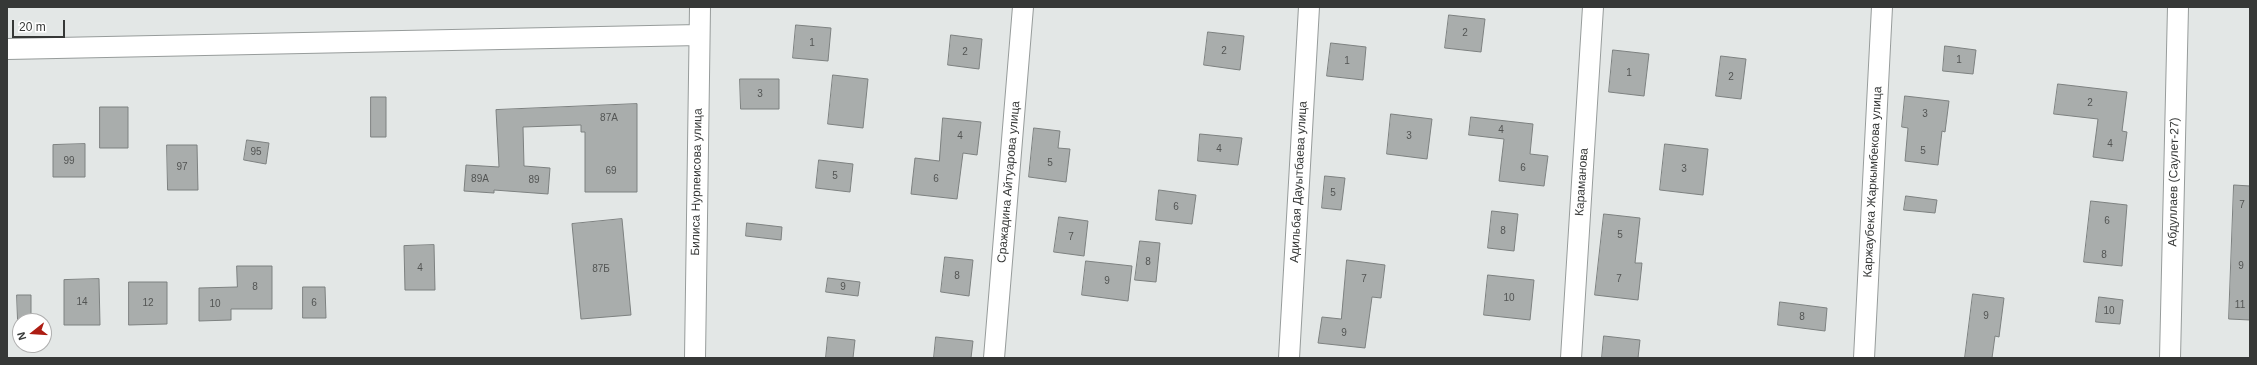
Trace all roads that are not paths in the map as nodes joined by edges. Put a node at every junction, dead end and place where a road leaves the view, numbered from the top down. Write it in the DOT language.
graph roads {
  1 [pos="700,7"];
  2 [pos="1023,7"];
  3 [pos="1309,7"];
  4 [pos="1593,7"];
  5 [pos="1882,7"];
  6 [pos="2178,7"];
  7 [pos="699,35"];
  8 [pos="7,49"];
  9 [pos="695,358"];
  10 [pos="994,358"];
  11 [pos="1289,358"];
  12 [pos="1571,358"];
  13 [pos="1864,358"];
  14 [pos="2170,358"];
  1 -- 7 [label="street, Билиса Нурпеисова улица"];
  2 -- 10 [label="street, Сражадина Айтуарова улица"];
  3 -- 11 [label="street, Адильбая Дауытбаева улица"];
  4 -- 12 [label="street, Караманова"];
  5 -- 13 [label="street, Каржаубека Жаркымбекова улица"];
  6 -- 14 [label="street, Абдуллаев (Саулет-27)"];
  7 -- 8 [label="street"];
  7 -- 9 [label="street, Билиса Нурпеисова улица"];
}
